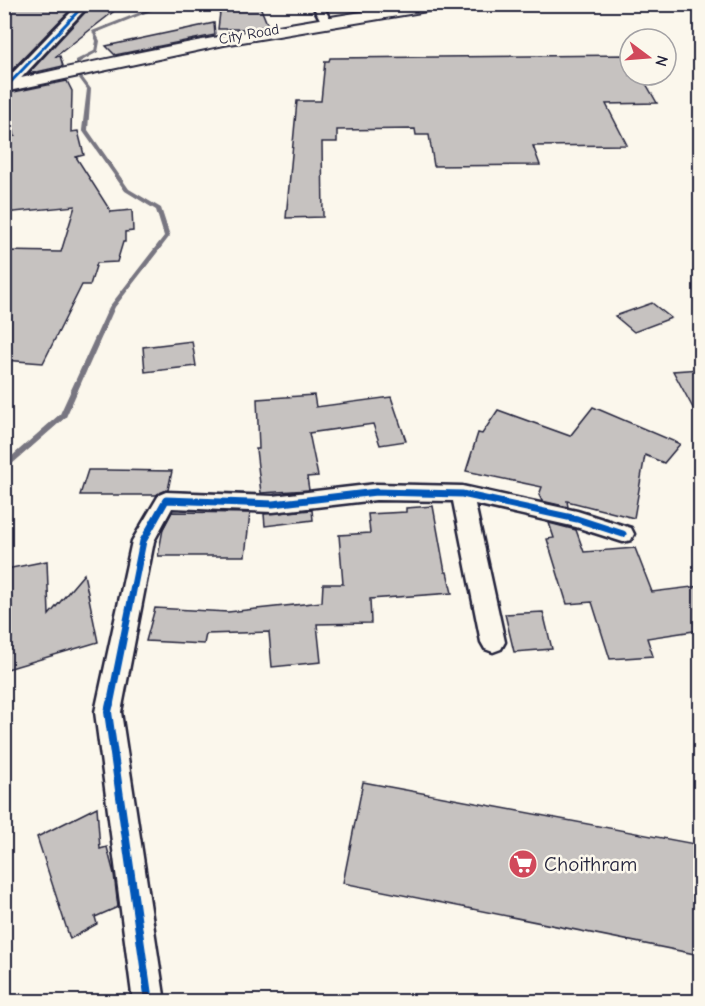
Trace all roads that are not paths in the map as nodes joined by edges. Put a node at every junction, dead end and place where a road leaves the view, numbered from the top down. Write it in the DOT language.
graph roads {
  1 [pos="85,4"];
  2 [pos="317,4"];
  3 [pos="445,4"];
  4 [pos="326,21"];
  5 [pos="6,87"];
  6 [pos="462,494"];
  7 [pos="623,534"];
  8 [pos="493,642"];
  9 [pos="149,1002"];
  1 -- 5 [label="street"];
  2 -- 4 [label="street"];
  3 -- 4 [label="main road, City Road"];
  4 -- 5 [label="main road, City Road"];
  6 -- 7 [label="street"];
  6 -- 8 [label="street"];
  6 -- 9 [label="street"];
}
